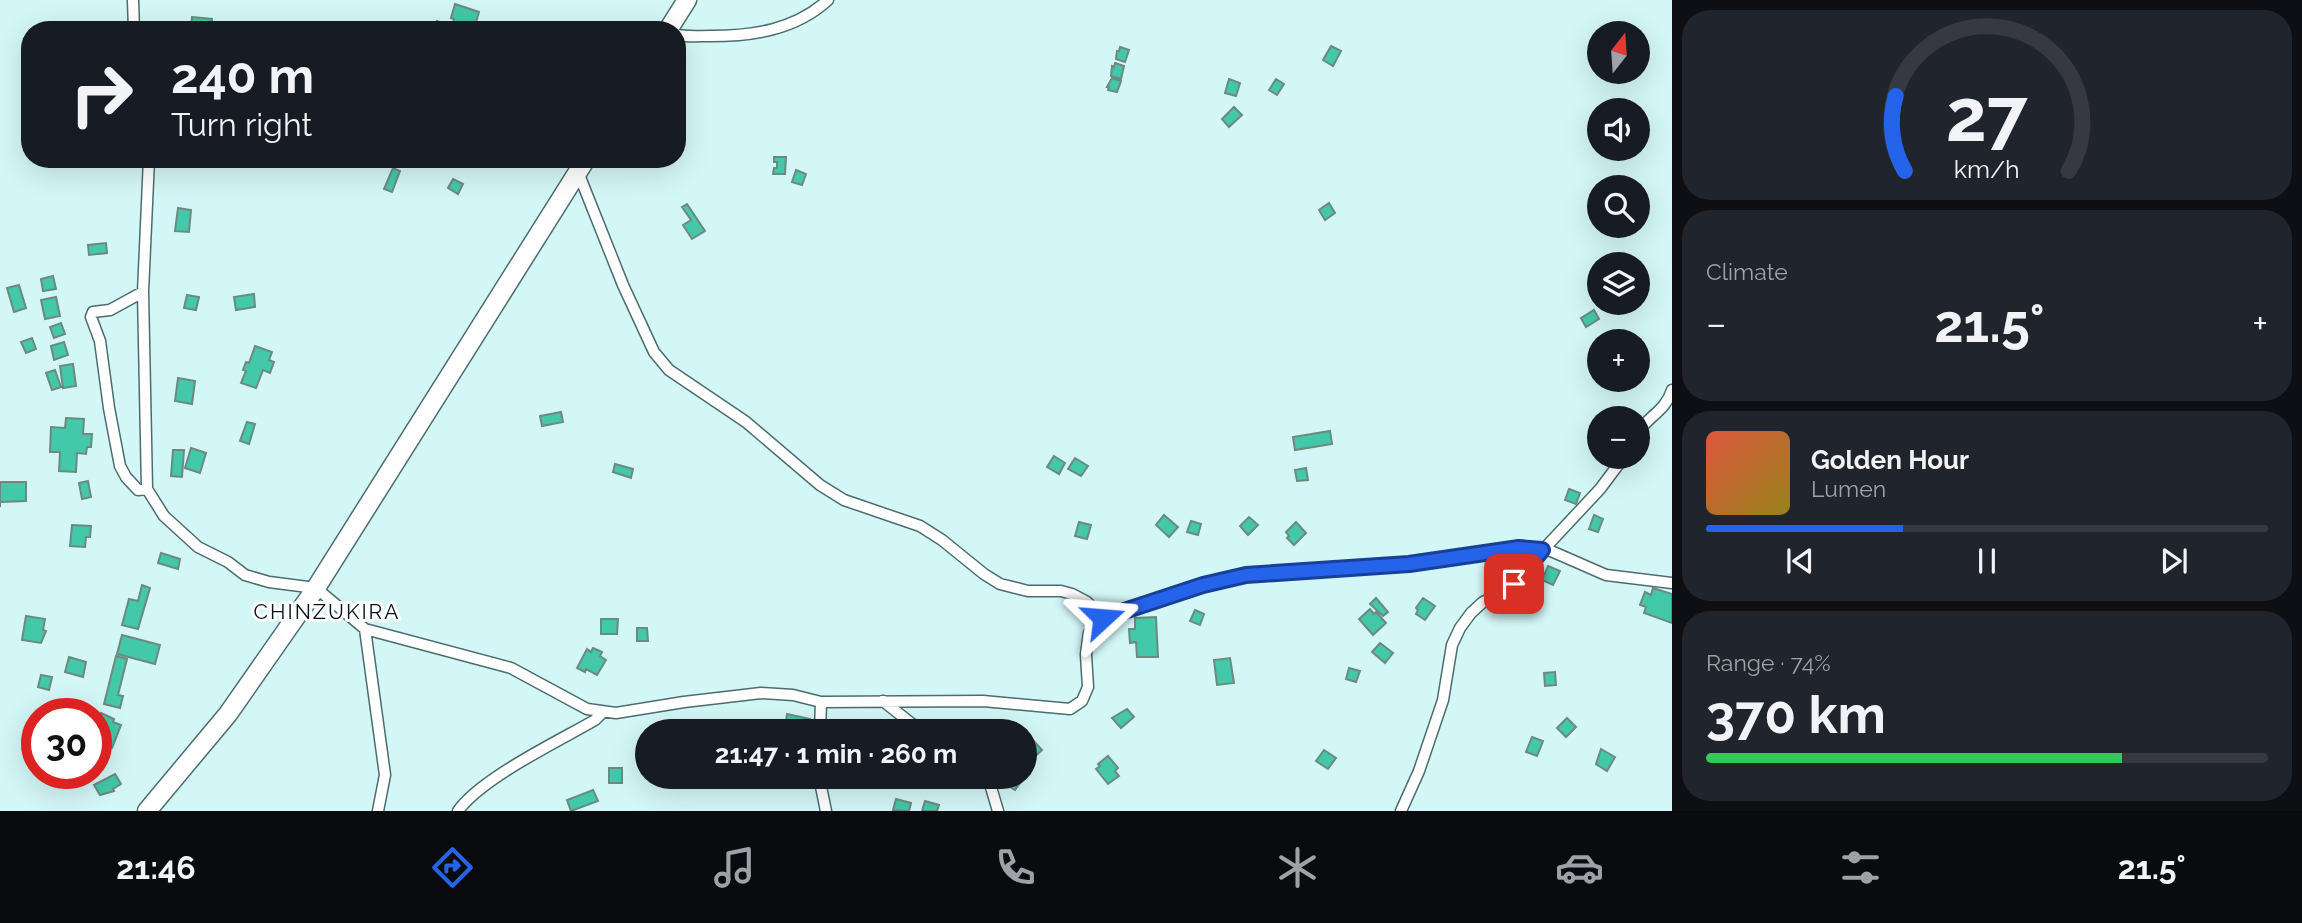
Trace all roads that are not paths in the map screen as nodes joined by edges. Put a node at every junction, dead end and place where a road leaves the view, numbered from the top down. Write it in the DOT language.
graph roads {
  1 [pos="133,0"];
  2 [pos="687,0"];
  3 [pos="828,0"];
  4 [pos="134,21"];
  5 [pos="676,21"];
  6 [pos="686,32"];
  7 [pos="149,168"];
  8 [pos="581,168"];
  9 [pos="583,168"];
  10 [pos="144,292"];
  11 [pos="1672,390"];
  12 [pos="1650,419"];
  13 [pos="1615,469"];
  14 [pos="148,489"];
  15 [pos="1542,550"];
  16 [pos="1672,583"];
  17 [pos="316,588"];
  18 [pos="1103,618"];
  19 [pos="365,629"];
  20 [pos="883,701"];
  21 [pos="821,702"];
  22 [pos="603,712"];
  23 [pos="820,719"];
  24 [pos="906,719"];
  25 [pos="821,789"];
  26 [pos="992,789"];
  27 [pos="147,811"];
  28 [pos="378,811"];
  29 [pos="458,811"];
  30 [pos="826,811"];
  31 [pos="998,811"];
  32 [pos="1401,811"];
  1 -- 4 [label="street"];
  2 -- 5 [label="highway"];
  3 -- 6 [label="street"];
  7 -- 10 [label="street"];
  8 -- 17 [label="highway"];
  9 -- 18 [label="street"];
  10 -- 14 [label="street"];
  10 -- 14 [label="street"];
  11 -- 12 [label="street"];
  13 -- 15 [label="street"];
  14 -- 17 [label="street"];
  15 -- 16 [label="street"];
  15 -- 18 [label="street"];
  15 -- 32 [label="street"];
  17 -- 19 [label="street"];
  17 -- 27 [label="highway"];
  18 -- 20 [label="street"];
  19 -- 22 [label="street"];
  19 -- 28 [label="street"];
  20 -- 21 [label="street"];
  20 -- 24 [label="street"];
  21 -- 22 [label="street"];
  21 -- 23 [label="street"];
  22 -- 29 [label="street"];
  25 -- 30 [label="street"];
  26 -- 31 [label="street"];
}
